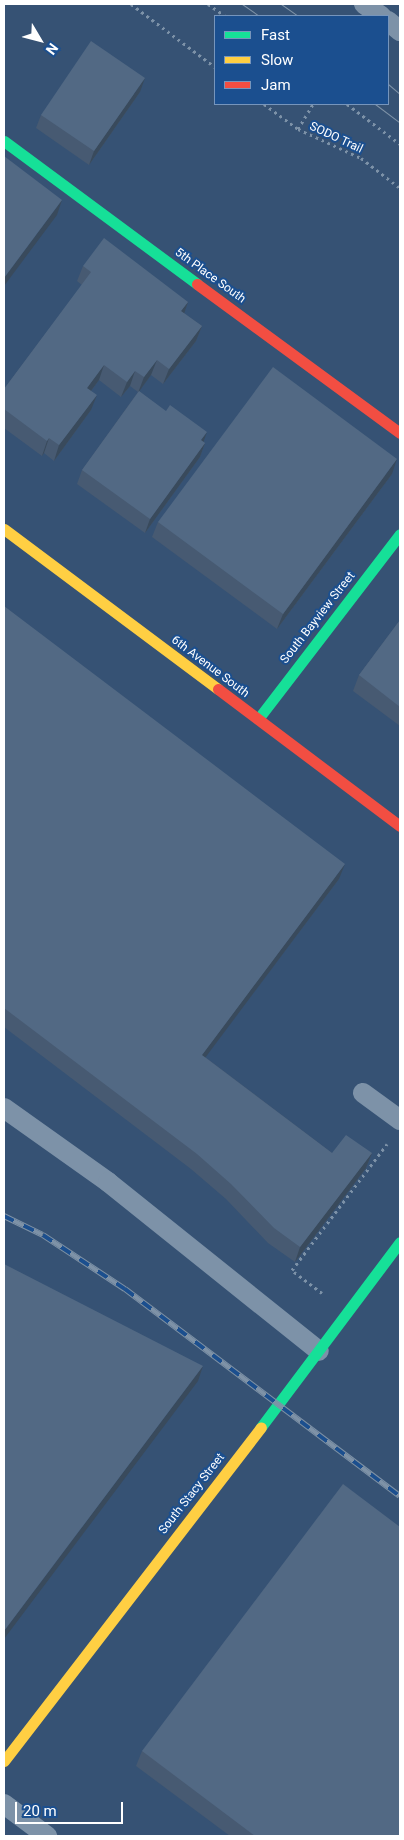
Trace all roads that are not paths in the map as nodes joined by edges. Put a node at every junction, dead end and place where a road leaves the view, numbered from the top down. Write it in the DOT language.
graph roads {
  1 [pos="364,4"];
  2 [pos="380,15"];
  3 [pos="389,23"];
  4 [pos="400,31"];
  5 [pos="4,141"];
  6 [pos="400,433"];
  7 [pos="4,529"];
  8 [pos="400,534"];
  9 [pos="258,719"];
  10 [pos="400,826"];
  11 [pos="364,1093"];
  12 [pos="4,1108"];
  13 [pos="396,1129"];
  14 [pos="400,1242"];
  15 [pos="319,1351"];
  16 [pos="4,1761"];
  17 [pos="4,1804"];
  18 [pos="47,1836"];
  1 -- 2 [label="lane"];
  3 -- 4 [label="lane"];
  5 -- 6 [label="street, 5th Place South"];
  7 -- 9 [label="street, 6th Avenue South"];
  8 -- 9 [label="street, South Bayview Street"];
  9 -- 10 [label="street, 6th Avenue South"];
  11 -- 13 [label="lane"];
  12 -- 15 [label="lane"];
  14 -- 15 [label="street, South Stacy Street"];
  15 -- 16 [label="street, South Stacy Street"];
  17 -- 18 [label="lane"];
}
